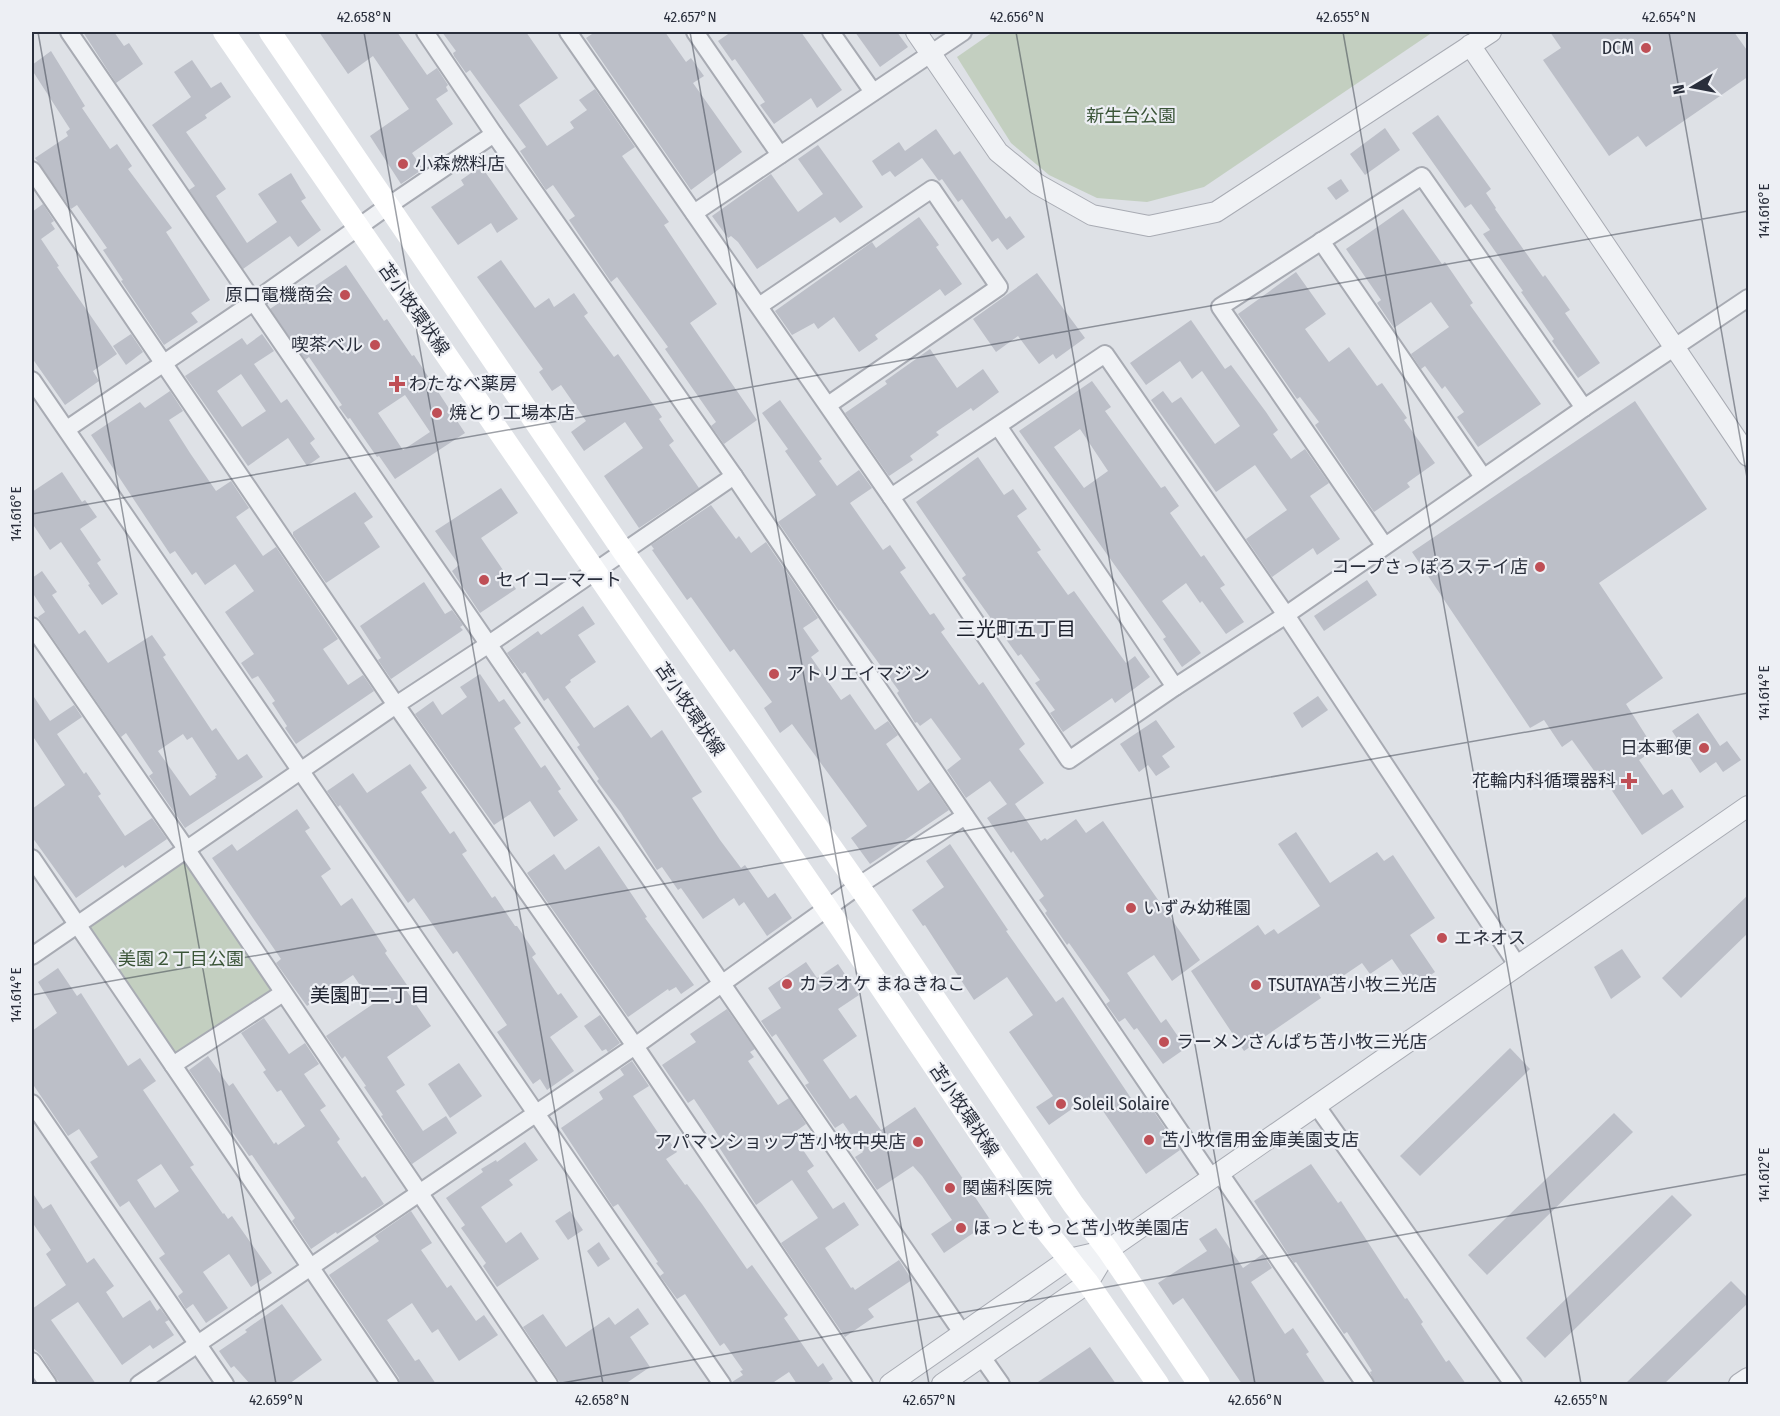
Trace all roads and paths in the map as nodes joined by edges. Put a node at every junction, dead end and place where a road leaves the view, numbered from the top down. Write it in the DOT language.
graph roads {
  1 [pos="69,32"];
  2 [pos="224,32"];
  3 [pos="270,32"];
  4 [pos="425,32"];
  5 [pos="568,32"];
  6 [pos="695,32"];
  7 [pos="831,32"];
  8 [pos="916,32"];
  9 [pos="963,32"];
  10 [pos="1491,32"];
  11 [pos="1470,45"];
  12 [pos="931,53"];
  13 [pos="873,92"];
  14 [pos="494,134"];
  15 [pos="780,155"];
  16 [pos="32,170"];
  17 [pos="388,206"];
  18 [pos="694,213"];
  19 [pos="359,228"];
  20 [pos="1321,241"];
  21 [pos="1749,298"];
  22 [pos="252,303"];
  23 [pos="759,306"];
  24 [pos="1674,348"];
  25 [pos="163,363"];
  26 [pos="32,380"];
  27 [pos="828,405"];
  28 [pos="1584,408"];
  29 [pos="998,426"];
  30 [pos="67,429"];
  31 [pos="1749,456"];
  32 [pos="734,476"];
  33 [pos="1483,477"];
  34 [pos="891,497"];
  35 [pos="1384,545"];
  36 [pos="623,551"];
  37 [pos="595,572"];
  38 [pos="1286,615"];
  39 [pos="32,626"];
  40 [pos="489,644"];
  41 [pos="1174,687"];
  42 [pos="396,705"];
  43 [pos="300,773"];
  44 [pos="1749,806"];
  45 [pos="964,816"];
  46 [pos="187,850"];
  47 [pos="32,858"];
  48 [pos="858,886"];
  49 [pos="826,908"];
  50 [pos="78,926"];
  51 [pos="32,956"];
  52 [pos="1518,966"];
  53 [pos="725,983"];
  54 [pos="283,993"];
  55 [pos="635,1046"];
  56 [pos="173,1065"];
  57 [pos="32,1103"];
  58 [pos="1316,1105"];
  59 [pos="536,1114"];
  60 [pos="1215,1174"];
  61 [pos="419,1193"];
  62 [pos="1108,1250"];
  63 [pos="1069,1259"];
  64 [pos="309,1267"];
  65 [pos="1088,1283"];
  66 [pos="963,1334"];
  67 [pos="197,1344"];
  68 [pos="982,1357"];
  69 [pos="32,1361"];
  70 [pos="1749,1378"];
  71 [pos="48,1384"];
  72 [pos="139,1384"];
  73 [pos="225,1384"];
  74 [pos="390,1384"];
  75 [pos="549,1384"];
  76 [pos="722,1384"];
  77 [pos="864,1384"];
  78 [pos="890,1384"];
  79 [pos="942,1384"];
  80 [pos="1001,1384"];
  81 [pos="1158,1384"];
  82 [pos="1199,1384"];
  83 [pos="1365,1384"];
  84 [pos="1513,1384"];
  85 [pos="1739,1384"];
  1 -- 22 [label="street"];
  2 -- 19 [label="main road, 苫小牧環状線"];
  3 -- 17 [label="main road, 苫小牧環状線"];
  4 -- 14 [label="street"];
  5 -- 18 [label="street"];
  6 -- 15 [label="street"];
  7 -- 13 [label="street"];
  8 -- 12 [label="street"];
  9 -- 12 [label="street"];
  10 -- 11 [label="street"];
  11 -- 12 [label="street"];
  11 -- 24 [label="street"];
  12 -- 13 [label="street"];
  13 -- 15 [label="street"];
  14 -- 17 [label="street"];
  14 -- 32 [label="street"];
  15 -- 18 [label="street"];
  16 -- 25 [label="street"];
  17 -- 19 [label="street"];
  17 -- 36 [label="main road, 苫小牧環状線"];
  18 -- 23 [label="street"];
  19 -- 22 [label="street"];
  19 -- 37 [label="main road, 苫小牧環状線"];
  20 -- 28 [label="street"];
  20 -- 33 [label="street"];
  20 -- 35 [label="street"];
  21 -- 24 [label="street"];
  22 -- 25 [label="street"];
  22 -- 40 [label="street"];
  23 -- 27 [label="street"];
  23 -- 27 [label="street"];
  24 -- 28 [label="street"];
  24 -- 31 [label="street"];
  25 -- 30 [label="street"];
  25 -- 42 [label="street"];
  26 -- 30 [label="street"];
  27 -- 34 [label="street"];
  28 -- 33 [label="street"];
  29 -- 34 [label="street"];
  29 -- 38 [label="street"];
  29 -- 41 [label="street"];
  30 -- 43 [label="street"];
  32 -- 36 [label="street"];
  32 -- 45 [label="street"];
  33 -- 35 [label="street"];
  34 -- 41 [label="street"];
  35 -- 38 [label="street"];
  36 -- 37 [label="street"];
  36 -- 48 [label="main road, 苫小牧環状線"];
  37 -- 40 [label="street"];
  37 -- 49 [label="main road, 苫小牧環状線"];
  38 -- 41 [label="street"];
  38 -- 52 [label="street"];
  39 -- 46 [label="street"];
  40 -- 42 [label="street"];
  40 -- 53 [label="street"];
  42 -- 43 [label="street"];
  42 -- 55 [label="street"];
  43 -- 46 [label="street"];
  43 -- 59 [label="street"];
  44 -- 52 [label="street"];
  45 -- 48 [label="street"];
  45 -- 60 [label="street"];
  46 -- 50 [label="street"];
  46 -- 54 [label="street"];
  47 -- 50 [label="street"];
  48 -- 49 [label="street"];
  48 -- 62 [label="main road, 苫小牧環状線"];
  49 -- 53 [label="street"];
  49 -- 63 [label="main road, 苫小牧環状線"];
  50 -- 51 [label="street"];
  50 -- 56 [label="street"];
  52 -- 58 [label="street"];
  53 -- 55 [label="street"];
  53 -- 66 [label="street"];
  54 -- 56 [label="street"];
  54 -- 61 [label="street"];
  55 -- 59 [label="street"];
  55 -- 77 [label="street"];
  56 -- 64 [label="street"];
  57 -- 67 [label="street"];
  58 -- 60 [label="street"];
  58 -- 84 [label="street"];
  59 -- 61 [label="street"];
  59 -- 76 [label="street"];
  60 -- 62 [label="street"];
  60 -- 83 [label="street"];
  61 -- 64 [label="street"];
  61 -- 75 [label="street"];
  62 -- 63 [label="street"];
  62 -- 65 [label="street"];
  62 -- 82 [label="main road, 苫小牧環状線"];
  63 -- 65 [label="main road, 苫小牧環状線"];
  63 -- 66 [label="street"];
  64 -- 67 [label="street"];
  64 -- 74 [label="street"];
  65 -- 68 [label="street"];
  65 -- 81 [label="main road, 苫小牧環状線"];
  66 -- 78 [label="street"];
  67 -- 72 [label="street"];
  67 -- 73 [label="street"];
  68 -- 79 [label="street"];
  68 -- 80 [label="street"];
  69 -- 71 [label="street"];
  70 -- 85 [label="street"];
}
